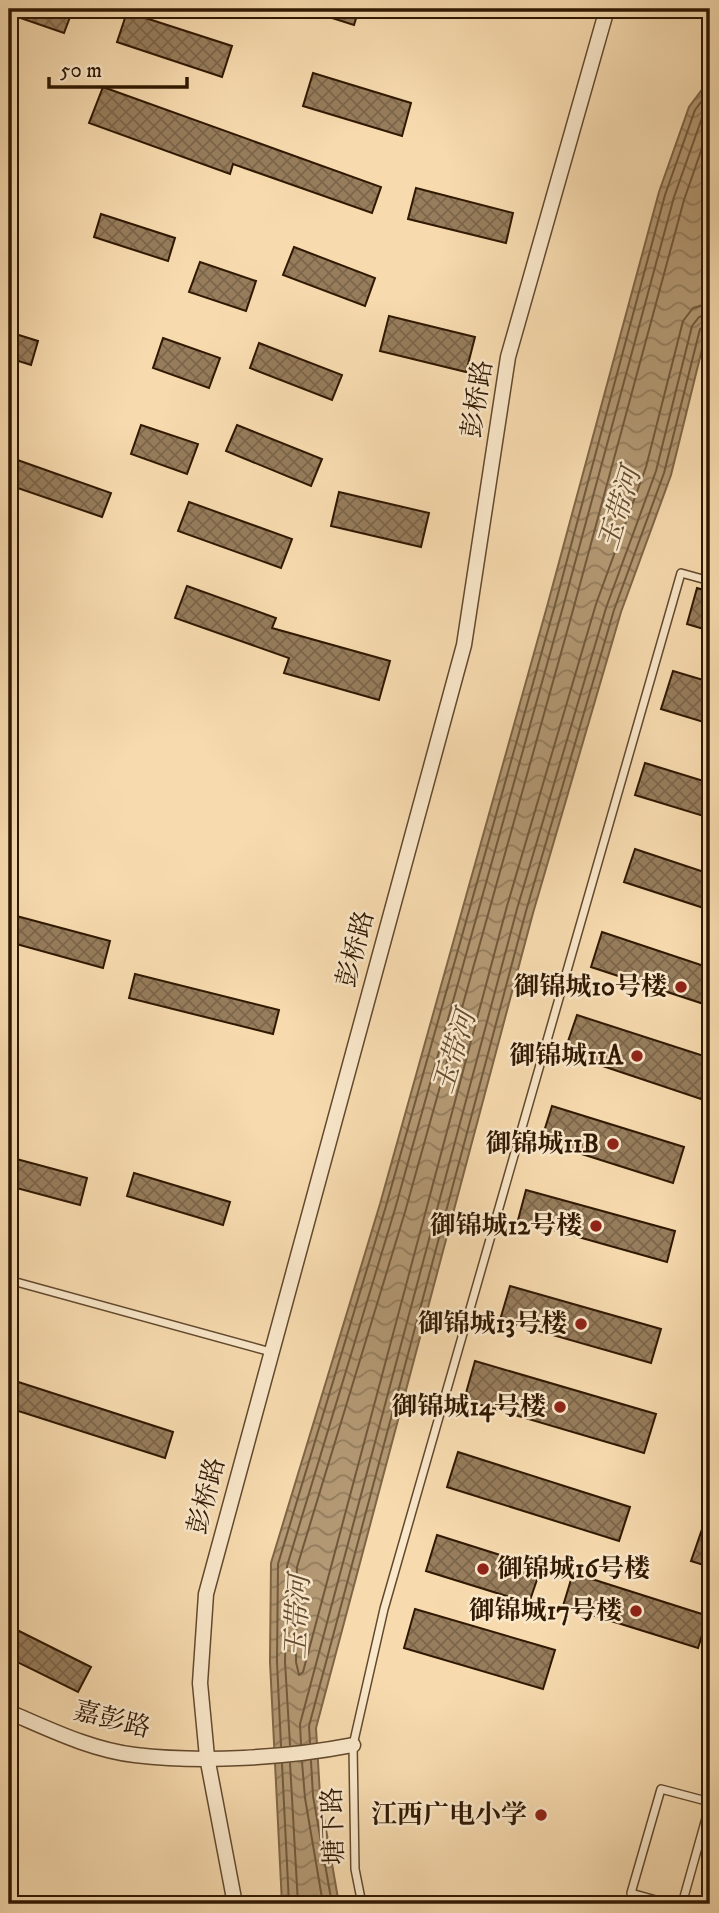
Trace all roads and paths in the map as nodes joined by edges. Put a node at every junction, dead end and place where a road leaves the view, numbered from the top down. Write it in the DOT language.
graph roads {
  1 [pos="607,9"];
  2 [pos="710,581"];
  3 [pos="9,1280"];
  4 [pos="272,1352"];
  5 [pos="9,1712"];
  6 [pos="346,1747"];
  7 [pos="207,1757"];
  8 [pos="710,1803"];
  9 [pos="235,1904"];
  10 [pos="362,1904"];
  11 [pos="670,1904"];
  12 [pos="682,1904"];
  1 -- 4 [label="street, 彭桥路"];
  2 -- 6 [label="lane, 塘下路"];
  3 -- 4 [label="lane"];
  4 -- 7 [label="street, 彭桥路"];
  5 -- 7 [label="street, 嘉彭路"];
  6 -- 7 [label="street, 嘉彭路"];
  6 -- 10 [label="lane, 塘下路"];
  7 -- 9 [label="street, 彭桥路"];
  8 -- 11 [label="lane"];
  8 -- 12 [label="lane"];
}
